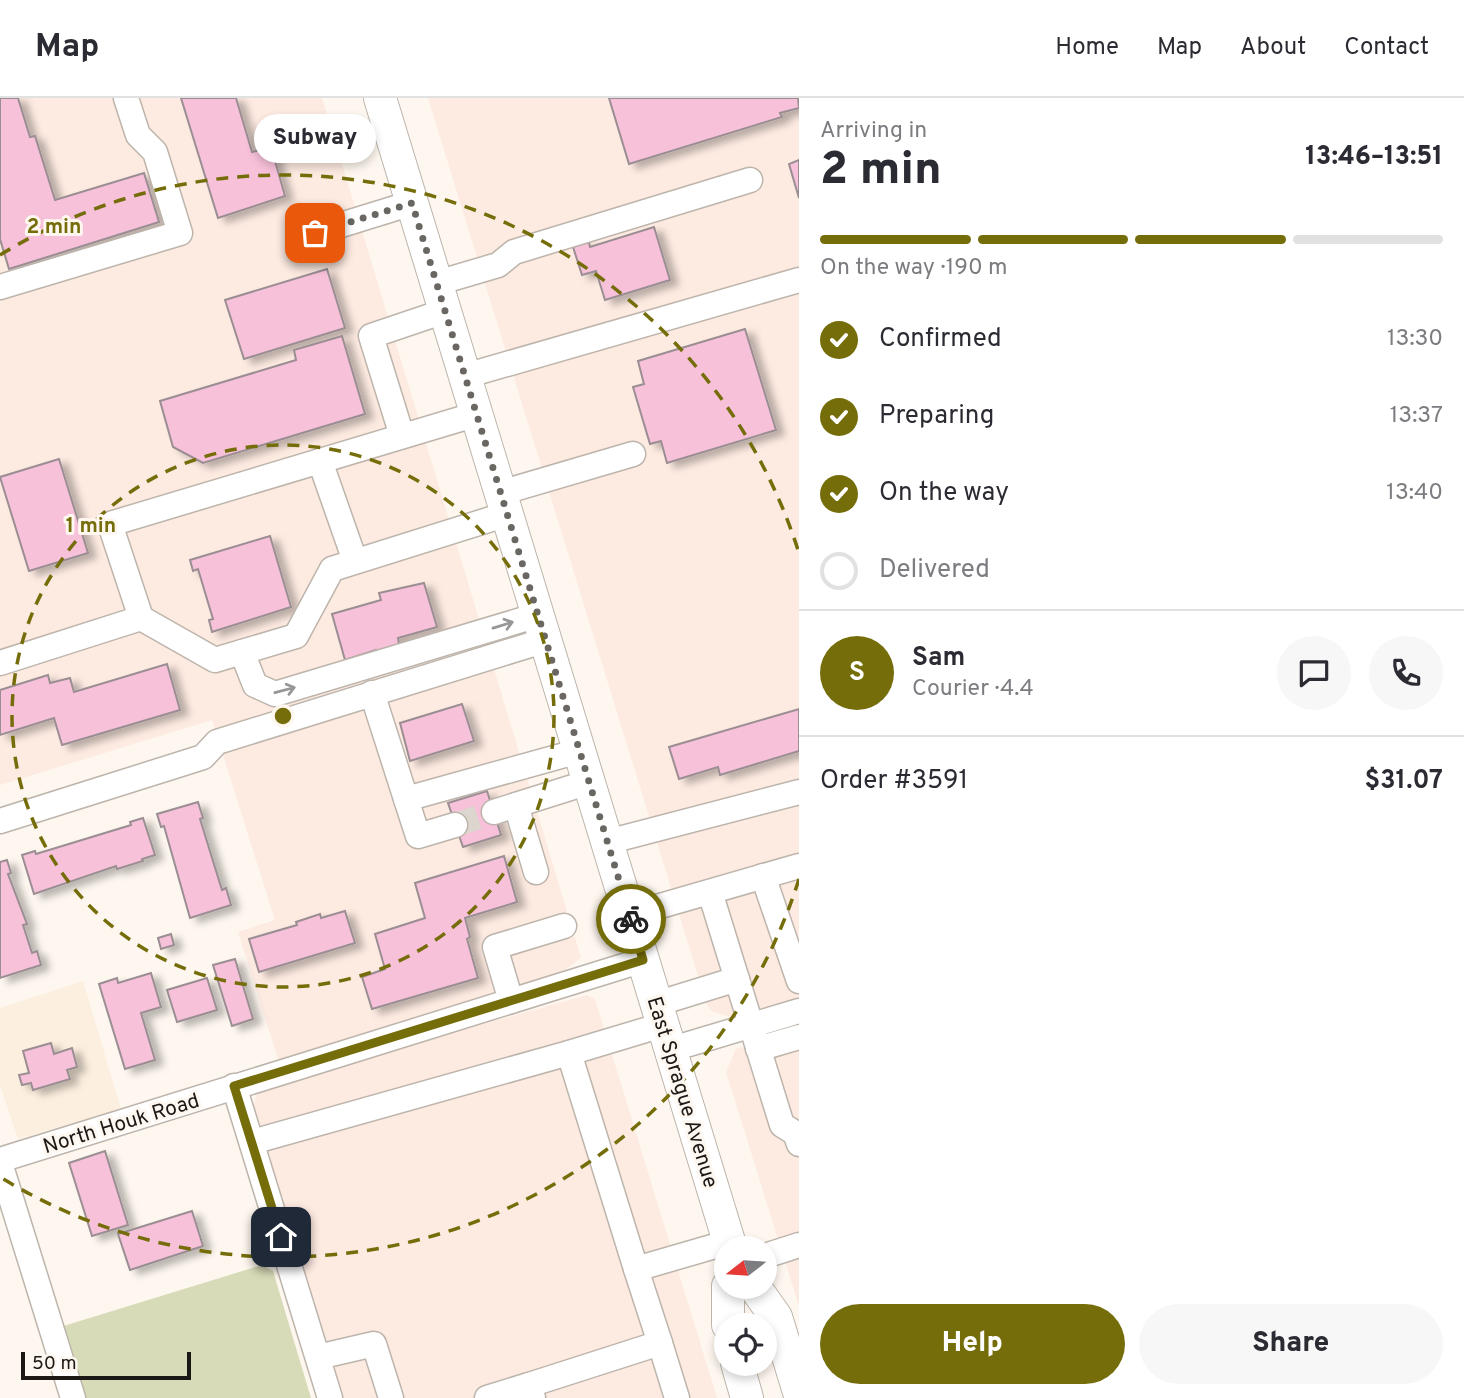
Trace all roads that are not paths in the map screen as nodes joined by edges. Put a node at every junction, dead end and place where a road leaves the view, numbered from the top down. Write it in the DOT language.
graph roads {
  1 [pos="126,98"];
  2 [pos="380,98"];
  3 [pos="750,180"];
  4 [pos="412,203"];
  5 [pos="315,233"];
  6 [pos="799,280"];
  7 [pos="0,287"];
  8 [pos="441,297"];
  9 [pos="465,376"];
  10 [pos="477,414"];
  11 [pos="402,436"];
  12 [pos="633,454"];
  13 [pos="320,461"];
  14 [pos="504,503"];
  15 [pos="355,561"];
  16 [pos="141,618"];
  17 [pos="542,628"];
  18 [pos="243,652"];
  19 [pos="0,663"];
  20 [pos="372,692"];
  21 [pos="579,751"];
  22 [pos="589,782"];
  23 [pos="799,792"];
  24 [pos="406,799"];
  25 [pos="0,821"];
  26 [pos="456,825"];
  27 [pos="607,842"];
  28 [pos="799,866"];
  29 [pos="536,872"];
  30 [pos="763,876"];
  31 [pos="710,892"];
  32 [pos="629,915"];
  33 [pos="564,926"];
  34 [pos="643,960"];
  35 [pos="797,969"];
  36 [pos="737,979"];
  37 [pos="511,1001"];
  38 [pos="799,1011"];
  39 [pos="662,1026"];
  40 [pos="755,1037"];
  41 [pos="799,1037"];
  42 [pos="569,1053"];
  43 [pos="234,1086"];
  44 [pos="252,1142"];
  45 [pos="799,1144"];
  46 [pos="0,1162"];
  47 [pos="727,1236"];
  48 [pos="799,1245"];
  49 [pos="714,1250"];
  50 [pos="777,1252"];
  51 [pos="636,1269"];
  52 [pos="763,1299"];
  53 [pos="660,1343"];
  54 [pos="318,1357"];
  55 [pos="796,1371"];
  56 [pos="741,1376"];
  57 [pos="531,1392"];
  58 [pos="73,1398"];
  59 [pos="330,1398"];
  60 [pos="391,1398"];
  61 [pos="487,1398"];
  62 [pos="677,1398"];
  63 [pos="747,1398"];
  1 -- 7 [label="street"];
  2 -- 4 [label="main road, East Sprague Avenue"];
  3 -- 8 [label="street"];
  4 -- 5 [label="street"];
  4 -- 8 [label="main road, East Sprague Avenue"];
  6 -- 9 [label="street"];
  8 -- 9 [label="main road, East Sprague Avenue"];
  8 -- 11 [label="street"];
  9 -- 10 [label="main road, East Sprague Avenue"];
  10 -- 11 [label="street"];
  10 -- 14 [label="main road, East Sprague Avenue"];
  11 -- 13 [label="street"];
  12 -- 14 [label="street"];
  13 -- 15 [label="street"];
  13 -- 16 [label="street"];
  14 -- 15 [label="street"];
  14 -- 17 [label="main road, East Sprague Avenue"];
  15 -- 18 [label="street"];
  16 -- 18 [label="street"];
  16 -- 19 [label="street"];
  18 -- 17 [label="street, one-way"];
  17 -- 20 [label="street"];
  17 -- 21 [label="main road, East Sprague Avenue"];
  20 -- 24 [label="street"];
  20 -- 25 [label="street"];
  21 -- 22 [label="main road, East Sprague Avenue"];
  21 -- 24 [label="street"];
  22 -- 27 [label="main road, East Sprague Avenue"];
  22 -- 29 [label="street"];
  23 -- 27 [label="street"];
  24 -- 26 [label="street"];
  27 -- 32 [label="main road, East Sprague Avenue"];
  28 -- 30 [label="street"];
  30 -- 31 [label="street"];
  30 -- 35 [label="street"];
  31 -- 32 [label="street"];
  31 -- 36 [label="street"];
  32 -- 34 [label="main road, East Sprague Avenue"];
  33 -- 37 [label="street"];
  34 -- 37 [label="street, North Houk Road"];
  34 -- 39 [label="main road, East Sprague Avenue"];
  36 -- 39 [label="street"];
  36 -- 40 [label="street"];
  37 -- 43 [label="street, North Houk Road"];
  38 -- 40 [label="street"];
  39 -- 40 [label="street"];
  39 -- 42 [label="street"];
  39 -- 47 [label="main road, East Sprague Avenue"];
  40 -- 41 [label="street"];
  40 -- 45 [label="street"];
  42 -- 44 [label="street"];
  42 -- 51 [label="street"];
  43 -- 44 [label="street"];
  43 -- 46 [label="street, North Houk Road"];
  44 -- 54 [label="street"];
  46 -- 58 [label="street"];
  48 -- 50 [label="street"];
  49 -- 51 [label="street"];
  51 -- 53 [label="street"];
  52 -- 55 [label="main road"];
  53 -- 57 [label="street"];
  53 -- 62 [label="street"];
  54 -- 59 [label="street"];
  54 -- 60 [label="street"];
  56 -- 63 [label="main road"];
  57 -- 61 [label="street"];
}
